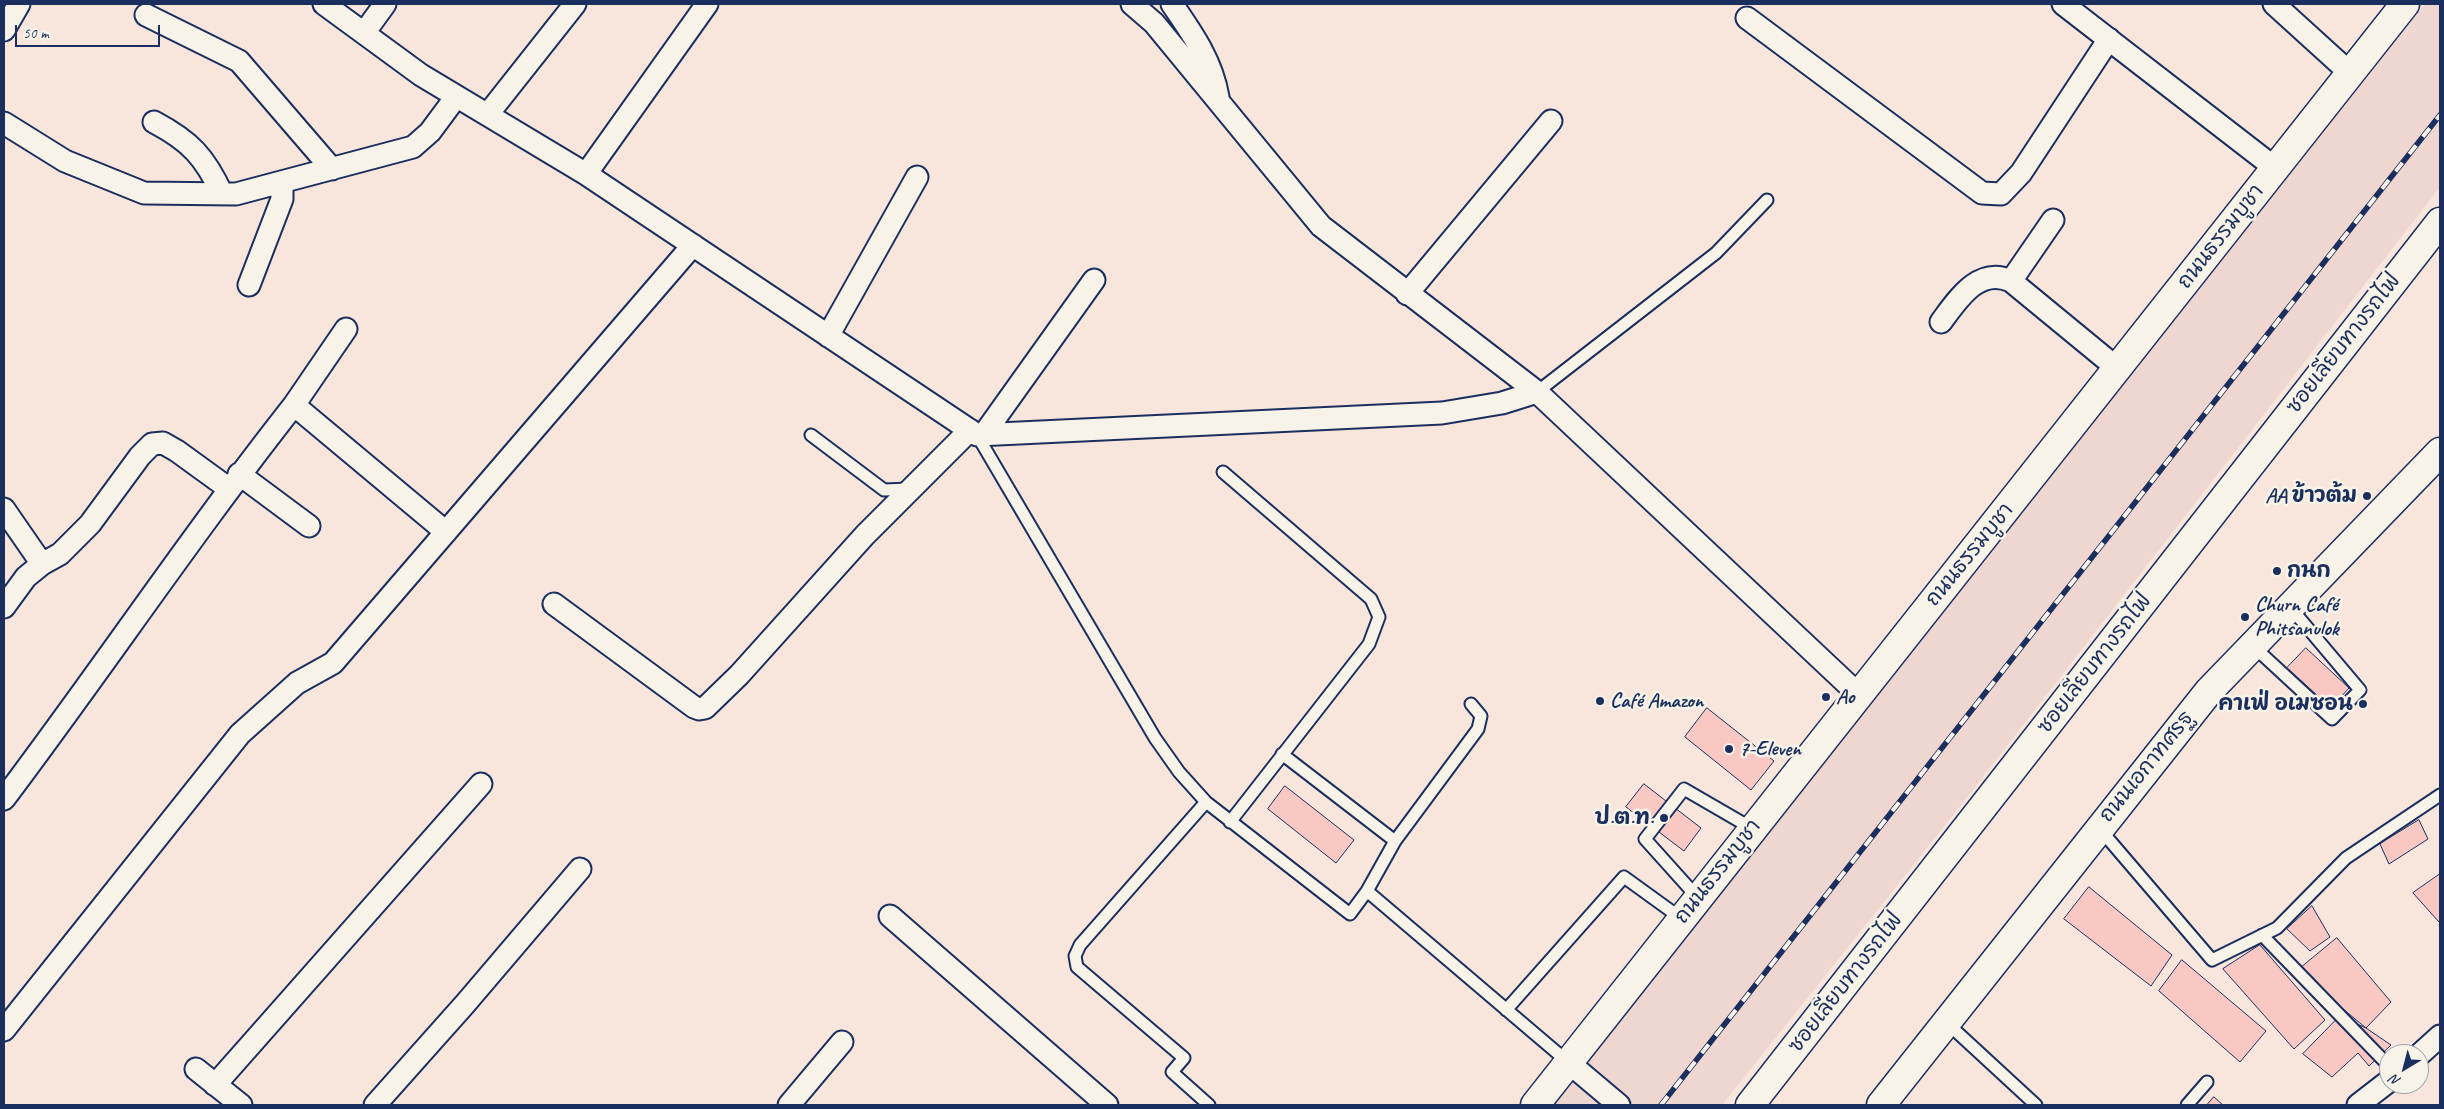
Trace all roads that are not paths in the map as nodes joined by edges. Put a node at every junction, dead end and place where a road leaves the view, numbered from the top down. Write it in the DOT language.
graph roads {
  1 [pos="19,4"];
  2 [pos="324,4"];
  3 [pos="385,4"];
  4 [pos="575,4"];
  5 [pos="707,4"];
  6 [pos="1132,4"];
  7 [pos="1172,4"];
  8 [pos="2063,4"];
  9 [pos="2274,4"];
  10 [pos="2405,4"];
  11 [pos="146,15"];
  12 [pos="1748,18"];
  13 [pos="4,30"];
  14 [pos="364,33"];
  15 [pos="2108,39"];
  16 [pos="2350,73"];
  17 [pos="456,97"];
  18 [pos="1219,103"];
  19 [pos="488,114"];
  20 [pos="1551,121"];
  21 [pos="154,122"];
  22 [pos="4,123"];
  23 [pos="2275,168"];
  24 [pos="332,169"];
  25 [pos="586,174"];
  26 [pos="917,177"];
  27 [pos="282,182"];
  28 [pos="222,194"];
  29 [pos="1767,200"];
  30 [pos="2054,220"];
  31 [pos="2440,222"];
  32 [pos="693,245"];
  33 [pos="1094,280"];
  34 [pos="2011,281"];
  35 [pos="249,285"];
  36 [pos="1407,294"];
  37 [pos="1941,322"];
  38 [pos="346,329"];
  39 [pos="828,336"];
  40 [pos="2118,369"];
  41 [pos="1537,392"];
  42 [pos="294,405"];
  43 [pos="977,433"];
  44 [pos="811,435"];
  45 [pos="2440,452"];
  46 [pos="1223,472"];
  47 [pos="234,481"];
  48 [pos="911,489"];
  49 [pos="4,509"];
  50 [pos="309,526"];
  51 [pos="446,532"];
  52 [pos="42,564"];
  53 [pos="554,604"];
  54 [pos="2290,606"];
  55 [pos="4,607"];
  56 [pos="2253,646"];
  57 [pos="1859,695"];
  58 [pos="1472,704"];
  59 [pos="1282,754"];
  60 [pos="481,784"];
  61 [pos="2440,795"];
  62 [pos="4,799"];
  63 [pos="1206,802"];
  64 [pos="1230,822"];
  65 [pos="2099,828"];
  66 [pos="1753,829"];
  67 [pos="1395,841"];
  68 [pos="580,869"];
  69 [pos="1367,891"];
  70 [pos="1690,909"];
  71 [pos="890,916"];
  72 [pos="2262,935"];
  73 [pos="1506,1010"];
  74 [pos="1946,1022"];
  75 [pos="4,1030"];
  76 [pos="2440,1036"];
  77 [pos="842,1042"];
  78 [pos="2429,1046"];
  79 [pos="2379,1056"];
  80 [pos="1568,1062"];
  81 [pos="196,1069"];
  82 [pos="2208,1082"];
  83 [pos="215,1084"];
  84 [pos="2379,1089"];
  85 [pos="241,1105"];
  86 [pos="375,1105"];
  87 [pos="789,1105"];
  88 [pos="1107,1105"];
  89 [pos="1209,1105"];
  90 [pos="1535,1105"];
  91 [pos="1619,1105"];
  92 [pos="1750,1105"];
  93 [pos="1881,1105"];
  94 [pos="2036,1105"];
  95 [pos="2187,1105"];
  96 [pos="2358,1105"];
  1 -- 13 [label="street"];
  2 -- 14 [label="street"];
  3 -- 14 [label="street"];
  4 -- 19 [label="street"];
  5 -- 25 [label="street"];
  6 -- 18 [label="street"];
  7 -- 18 [label="street"];
  8 -- 15 [label="street"];
  9 -- 16 [label="street"];
  10 -- 16 [label="main road, ถนนธรรมบูชา"];
  11 -- 24 [label="street"];
  12 -- 15 [label="street"];
  14 -- 17 [label="street"];
  15 -- 23 [label="street"];
  16 -- 23 [label="main road, ถนนธรรมบูชา"];
  17 -- 19 [label="street"];
  17 -- 24 [label="street"];
  18 -- 36 [label="street"];
  19 -- 25 [label="street"];
  20 -- 36 [label="street"];
  21 -- 28 [label="street"];
  22 -- 28 [label="street"];
  23 -- 40 [label="main road, ถนนธรรมบูชา"];
  24 -- 27 [label="street"];
  25 -- 32 [label="street"];
  26 -- 39 [label="street"];
  27 -- 28 [label="street"];
  27 -- 35 [label="street"];
  29 -- 41 [label="lane"];
  30 -- 34 [label="street"];
  31 -- 92 [label="main road, ซอยเลียบทางรถไฟ"];
  32 -- 39 [label="street"];
  32 -- 51 [label="street"];
  33 -- 43 [label="street"];
  34 -- 37 [label="street"];
  34 -- 40 [label="street"];
  36 -- 41 [label="street"];
  38 -- 42 [label="street"];
  39 -- 43 [label="street"];
  40 -- 57 [label="main road, ถนนธรรมบูชา"];
  41 -- 43 [label="street"];
  41 -- 57 [label="street"];
  42 -- 47 [label="street"];
  42 -- 51 [label="street"];
  43 -- 48 [label="street"];
  43 -- 63 [label="lane"];
  44 -- 48 [label="lane"];
  45 -- 54 [label="main road, ถนนเอกาทศรฐ"];
  46 -- 59 [label="lane"];
  47 -- 50 [label="street"];
  47 -- 52 [label="street"];
  47 -- 62 [label="street"];
  48 -- 53 [label="street"];
  49 -- 52 [label="street"];
  51 -- 75 [label="street"];
  52 -- 55 [label="street"];
  54 -- 56 [label="main road, ถนนเอกาทศรฐ"];
  54 -- 56 [label="lane"];
  56 -- 65 [label="main road, ถนนเอกาทศรฐ"];
  57 -- 66 [label="main road, ถนนธรรมบูชา"];
  58 -- 67 [label="lane"];
  59 -- 64 [label="lane"];
  59 -- 67 [label="lane"];
  60 -- 83 [label="street"];
  61 -- 72 [label="lane"];
  63 -- 64 [label="lane"];
  63 -- 89 [label="lane"];
  64 -- 69 [label="lane"];
  65 -- 72 [label="lane"];
  65 -- 74 [label="main road, ถนนเอกาทศรฐ"];
  66 -- 70 [label="main road, ถนนธรรมบูชา"];
  66 -- 70 [label="lane"];
  67 -- 69 [label="lane"];
  68 -- 86 [label="street"];
  69 -- 73 [label="lane"];
  70 -- 73 [label="lane"];
  70 -- 80 [label="main road, ถนนธรรมบูชา"];
  71 -- 88 [label="street"];
  72 -- 79 [label="lane"];
  73 -- 80 [label="lane"];
  74 -- 93 [label="main road, ถนนเอกาทศรฐ"];
  74 -- 94 [label="lane"];
  76 -- 78 [label="street"];
  77 -- 87 [label="street"];
  80 -- 90 [label="main road, ถนนธรรมบูชา"];
  80 -- 91 [label="street"];
  81 -- 83 [label="street"];
  82 -- 95 [label="lane"];
  83 -- 85 [label="street"];
  84 -- 96 [label="street"];
}
